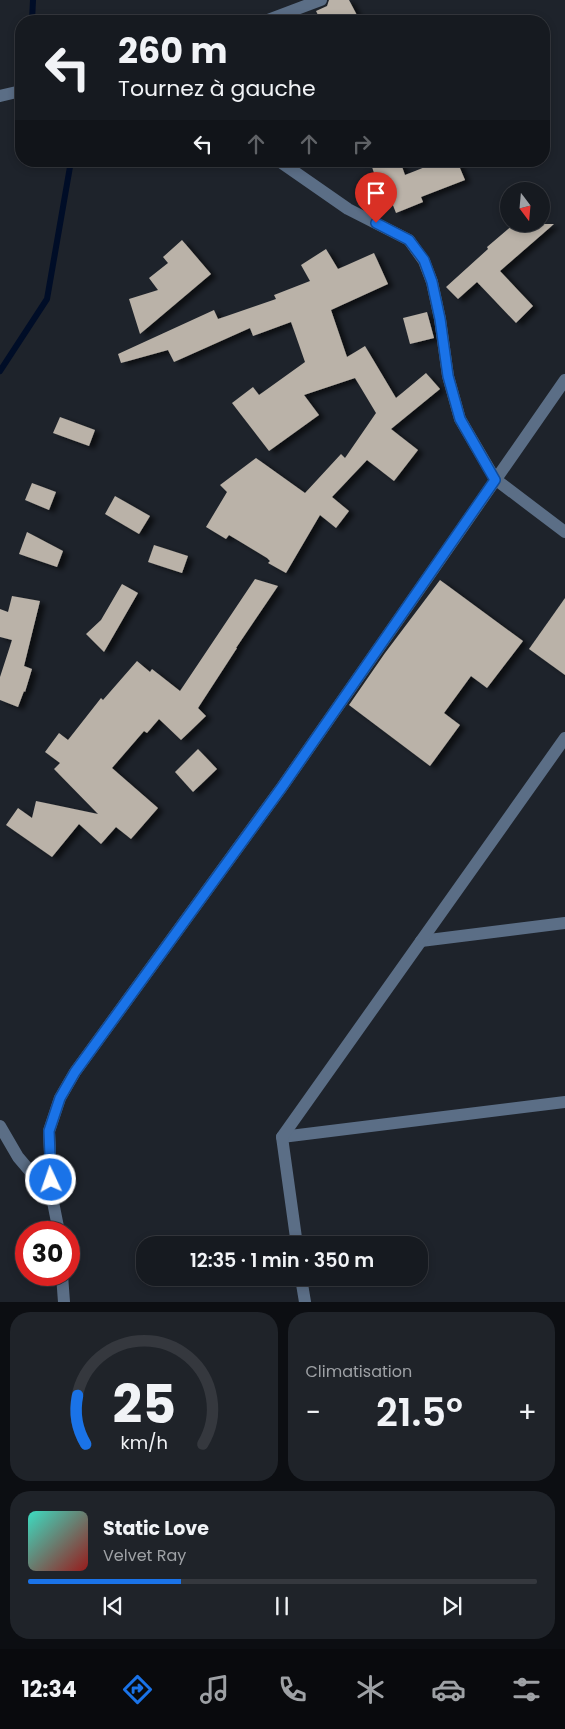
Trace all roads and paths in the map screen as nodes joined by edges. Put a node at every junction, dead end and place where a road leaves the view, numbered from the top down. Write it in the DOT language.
graph roads {
  1 [pos="321,0"];
  2 [pos="281,15"];
  3 [pos="15,92"];
  4 [pos="0,96"];
  5 [pos="288,167"];
  6 [pos="565,380"];
  7 [pos="495,480"];
  8 [pos="565,532"];
  9 [pos="565,738"];
  10 [pos="565,923"];
  11 [pos="421,941"];
  12 [pos="565,1102"];
  13 [pos="0,1126"];
  14 [pos="282,1137"];
  15 [pos="52,1197"];
  16 [pos="57,1221"];
  17 [pos="296,1236"];
  18 [pos="63,1286"];
  19 [pos="302,1286"];
  20 [pos="64,1302"];
  21 [pos="305,1302"];
  1 -- 2 [label="street"];
  3 -- 4 [label="street"];
  5 -- 7 [label="street"];
  6 -- 7 [label="street"];
  7 -- 8 [label="street"];
  7 -- 15 [label="street"];
  9 -- 11 [label="street"];
  10 -- 11 [label="street"];
  11 -- 14 [label="street"];
  12 -- 14 [label="street"];
  13 -- 15 [label="street"];
  14 -- 17 [label="street"];
  15 -- 16 [label="street"];
  18 -- 20 [label="street"];
  19 -- 21 [label="street"];
}
